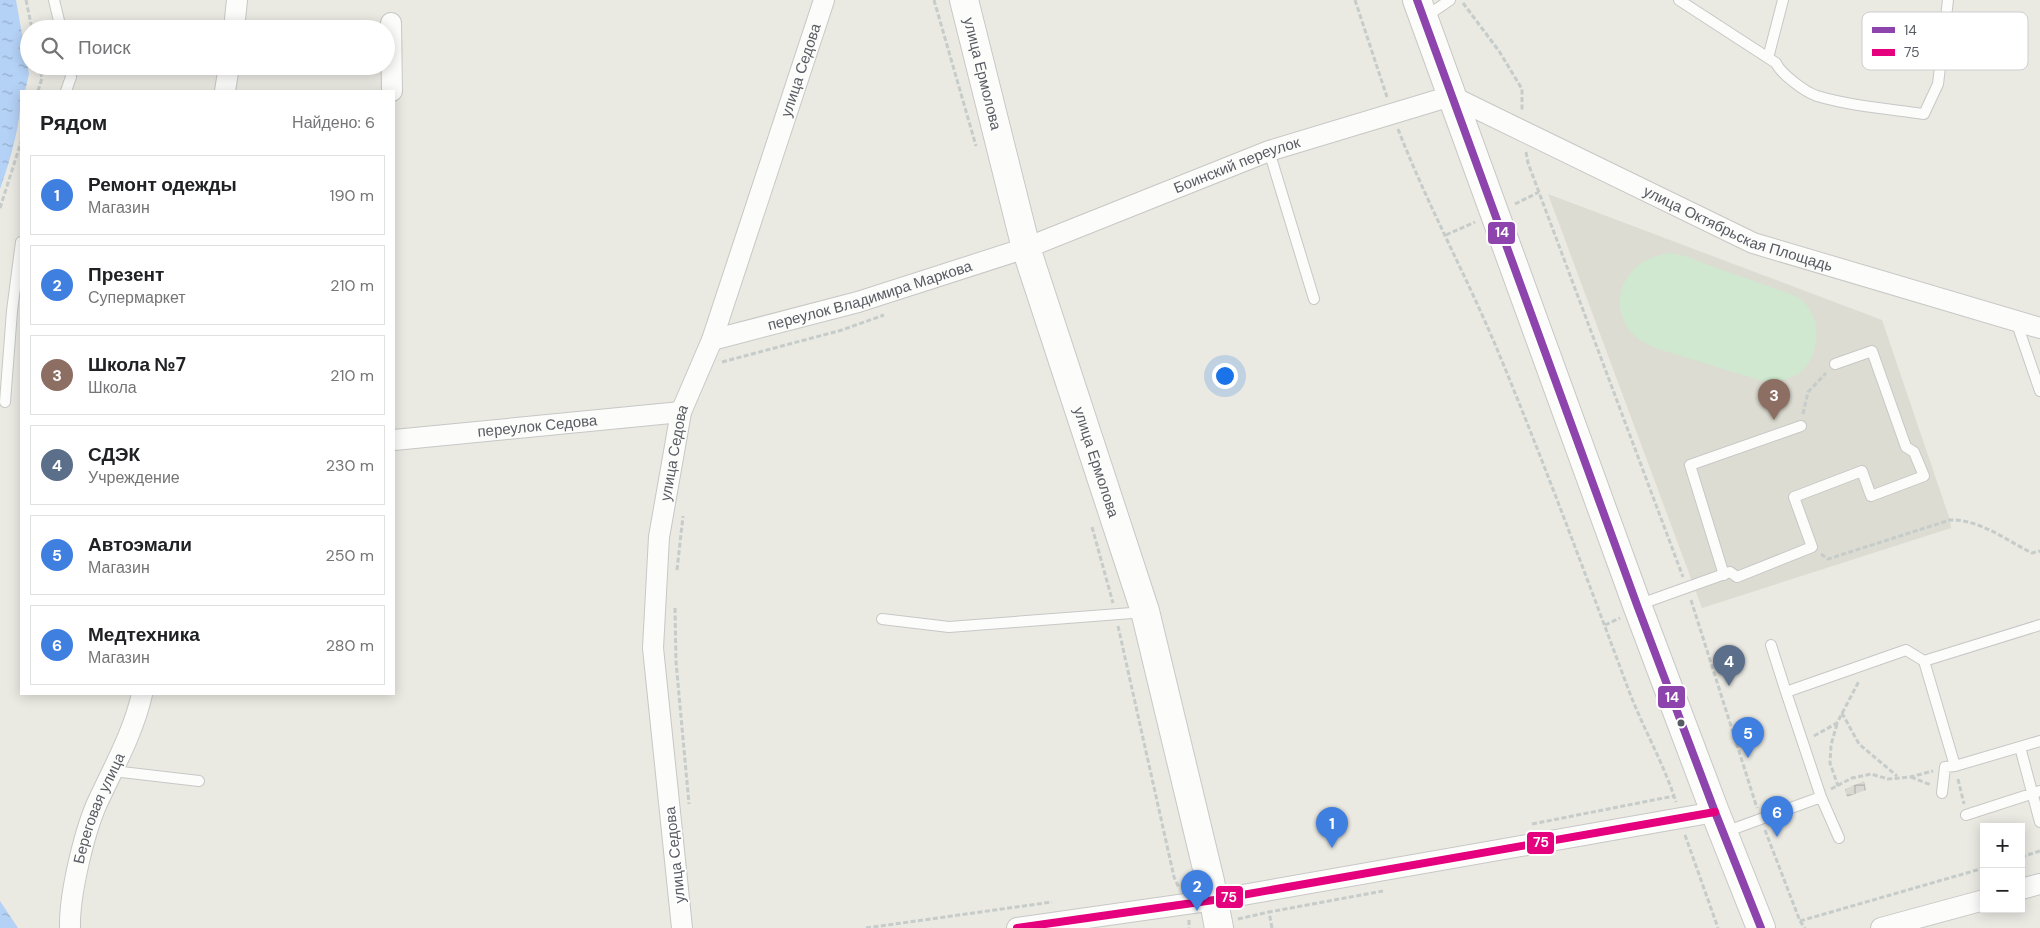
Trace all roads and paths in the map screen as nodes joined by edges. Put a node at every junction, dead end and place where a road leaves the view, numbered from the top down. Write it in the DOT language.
graph roads {
  1 [pos="26,0"];
  2 [pos="54,0"];
  3 [pos="237,0"];
  4 [pos="824,0"];
  5 [pos="934,0"];
  6 [pos="964,0"];
  7 [pos="1355,0"];
  8 [pos="1450,0"];
  9 [pos="1461,0"];
  10 [pos="1679,0"];
  11 [pos="1784,0"];
  12 [pos="1420,9"];
  13 [pos="30,20"];
  14 [pos="59,20"];
  15 [pos="235,20"];
  16 [pos="1768,58"];
  17 [pos="1940,70"];
  18 [pos="41,75"];
  19 [pos="70,75"];
  20 [pos="228,75"];
  21 [pos="392,75"];
  22 [pos="38,90"];
  23 [pos="66,90"];
  24 [pos="225,90"];
  25 [pos="392,90"];
  26 [pos="1451,96"];
  27 [pos="1392,113"];
  28 [pos="1522,131"];
  29 [pos="20,145"];
  30 [pos="977,150"];
  31 [pos="1269,151"];
  32 [pos="0,208"];
  33 [pos="1026,248"];
  34 [pos="20,250"];
  35 [pos="1314,299"];
  36 [pos="2015,320"];
  37 [pos="2040,328"];
  38 [pos="712,340"];
  39 [pos="1835,364"];
  40 [pos="2040,391"];
  41 [pos="5,402"];
  42 [pos="681,412"];
  43 [pos="1801,426"];
  44 [pos="395,440"];
  45 [pos="684,510"];
  46 [pos="1091,521"];
  47 [pos="1812,547"];
  48 [pos="2040,551"];
  49 [pos="677,575"];
  50 [pos="1724,575"];
  51 [pos="1687,589"];
  52 [pos="675,604"];
  53 [pos="1637,605"];
  54 [pos="1145,612"];
  55 [pos="1115,614"];
  56 [pos="882,619"];
  57 [pos="2040,625"];
  58 [pos="1771,645"];
  59 [pos="1924,661"];
  60 [pos="1869,663"];
  61 [pos="1786,692"];
  62 [pos="142,695"];
  63 [pos="1842,713"];
  64 [pos="1837,722"];
  65 [pos="2040,741"];
  66 [pos="2020,747"];
  67 [pos="1808,758"];
  68 [pos="1950,767"];
  69 [pos="113,771"];
  70 [pos="1900,778"];
  71 [pos="199,781"];
  72 [pos="1838,786"];
  73 [pos="1942,792"];
  74 [pos="2036,792"];
  75 [pos="1674,796"];
  76 [pos="1821,797"];
  77 [pos="690,809"];
  78 [pos="1966,815"];
  79 [pos="1761,819"];
  80 [pos="1719,822"];
  81 [pos="2040,822"];
  82 [pos="1680,835"];
  83 [pos="1839,838"];
  84 [pos="2040,851"];
  85 [pos="2025,856"];
  86 [pos="1980,869"];
  87 [pos="2040,884"];
  88 [pos="1177,885"];
  89 [pos="1168,887"];
  90 [pos="2025,888"];
  91 [pos="1386,890"];
  92 [pos="1061,901"];
  93 [pos="1980,901"];
  94 [pos="1185,904"];
  95 [pos="1269,912"];
  96 [pos="1214,919"];
  97 [pos="1800,921"];
  98 [pos="70,928"];
  99 [pos="682,928"];
  100 [pos="866,928"];
  101 [pos="1017,928"];
  102 [pos="1190,928"];
  103 [pos="1272,928"];
  104 [pos="1718,928"];
  105 [pos="1761,928"];
  106 [pos="1805,928"];
  107 [pos="1881,928"];
  1 -- 13 [label="path"];
  2 -- 14 [label="lane"];
  3 -- 15 [label="street"];
  4 -- 38 [label="street, улица Седова"];
  5 -- 30 [label="path"];
  6 -- 33 [label="main road, улица Ермолова"];
  7 -- 27 [label="path"];
  8 -- 12 [label="lane"];
  9 -- 28 [label="path"];
  10 -- 16 [label="lane"];
  11 -- 16 [label="lane"];
  12 -- 26 [label="main road"];
  16 -- 17 [label="lane"];
  18 -- 22 [label="path"];
  19 -- 23 [label="lane"];
  20 -- 24 [label="street"];
  21 -- 25 [label="street"];
  26 -- 27 [label="street, Боинский переулок"];
  26 -- 28 [label="street, улица Октябрьская Площадь"];
  26 -- 53 [label="main road"];
  27 -- 31 [label="street, Боинский переулок"];
  27 -- 75 [label="path"];
  28 -- 36 [label="street, улица Октябрьская Площадь"];
  28 -- 51 [label="path"];
  29 -- 32 [label="path"];
  31 -- 33 [label="street, Боинский переулок"];
  31 -- 35 [label="lane"];
  33 -- 38 [label="street, переулок Владимира Маркова"];
  33 -- 54 [label="main road, улица Ермолова"];
  34 -- 41 [label="lane"];
  36 -- 37 [label="street, улица Октябрьская Площадь"];
  36 -- 40 [label="lane"];
  38 -- 42 [label="street, улица Седова"];
  39 -- 43 [label="path"];
  39 -- 47 [label="lane"];
  42 -- 44 [label="street, переулок Седова"];
  42 -- 99 [label="street, улица Седова"];
  43 -- 50 [label="lane"];
  45 -- 49 [label="path"];
  46 -- 55 [label="path"];
  47 -- 48 [label="path"];
  47 -- 50 [label="lane"];
  50 -- 51 [label="lane"];
  51 -- 53 [label="lane"];
  51 -- 79 [label="path"];
  52 -- 77 [label="path"];
  53 -- 80 [label="main road"];
  54 -- 55 [label="lane"];
  54 -- 96 [label="main road, улица Ермолова"];
  55 -- 56 [label="lane"];
  55 -- 88 [label="path"];
  57 -- 59 [label="lane"];
  58 -- 61 [label="lane"];
  59 -- 60 [label="lane"];
  59 -- 68 [label="lane"];
  60 -- 61 [label="lane"];
  60 -- 63 [label="path"];
  61 -- 67 [label="lane"];
  62 -- 69 [label="street, Береговая улица"];
  63 -- 64 [label="path"];
  63 -- 70 [label="path"];
  64 -- 67 [label="path"];
  64 -- 72 [label="path"];
  65 -- 66 [label="lane"];
  66 -- 68 [label="lane"];
  66 -- 74 [label="lane"];
  67 -- 76 [label="lane"];
  68 -- 70 [label="path"];
  68 -- 73 [label="lane"];
  68 -- 78 [label="path"];
  69 -- 71 [label="lane"];
  69 -- 98 [label="street, Береговая улица"];
  70 -- 72 [label="path"];
  72 -- 76 [label="path"];
  74 -- 78 [label="lane"];
  74 -- 81 [label="lane"];
  76 -- 79 [label="lane"];
  76 -- 83 [label="lane"];
  79 -- 80 [label="lane"];
  79 -- 97 [label="path"];
  80 -- 96 [label="street"];
  80 -- 105 [label="main road"];
  82 -- 104 [label="path"];
  84 -- 85 [label="path"];
  86 -- 97 [label="path"];
  87 -- 90 [label="street"];
  88 -- 89 [label="path"];
  88 -- 94 [label="path"];
  91 -- 95 [label="path"];
  92 -- 100 [label="path"];
  93 -- 107 [label="street"];
  94 -- 96 [label="street"];
  94 -- 101 [label="street"];
  94 -- 102 [label="path"];
  95 -- 96 [label="path"];
  95 -- 103 [label="path"];
  97 -- 106 [label="path"];
}
